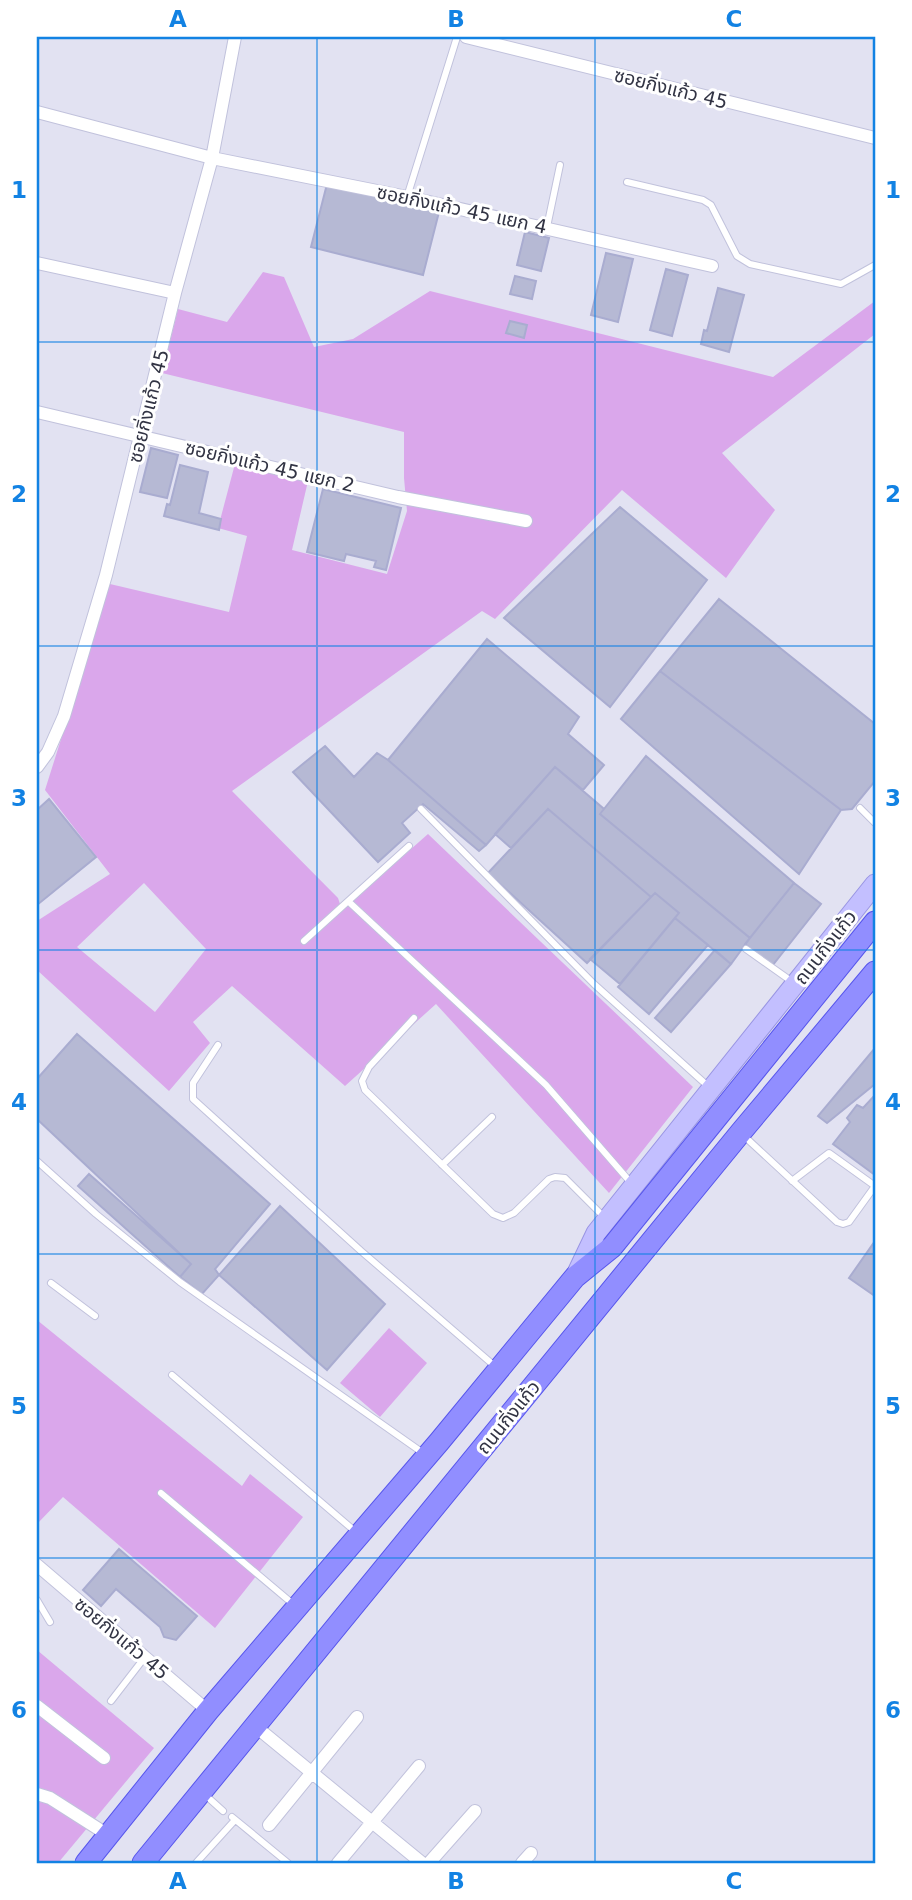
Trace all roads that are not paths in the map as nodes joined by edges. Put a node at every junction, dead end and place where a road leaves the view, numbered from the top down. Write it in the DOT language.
graph roads {
  1 [pos="235,37"];
  2 [pos="457,37"];
  3 [pos="466,37"];
  4 [pos="37,112"];
  5 [pos="875,138"];
  6 [pos="212,159"];
  7 [pos="561,165"];
  8 [pos="627,183"];
  9 [pos="407,197"];
  10 [pos="547,227"];
  11 [pos="37,263"];
  12 [pos="875,265"];
  13 [pos="712,266"];
  14 [pos="175,293"];
  15 [pos="37,412"];
  16 [pos="141,437"];
  17 [pos="526,521"];
  18 [pos="37,767"];
  19 [pos="860,808"];
  20 [pos="421,809"];
  21 [pos="875,822"];
  22 [pos="409,846"];
  23 [pos="875,884"];
  24 [pos="349,902"];
  25 [pos="875,922"];
  26 [pos="304,941"];
  27 [pos="746,949"];
  28 [pos="875,972"];
  29 [pos="796,984"];
  30 [pos="414,1018"];
  31 [pos="218,1045"];
  32 [pos="710,1089"];
  33 [pos="492,1117"];
  34 [pos="741,1132"];
  35 [pos="37,1161"];
  36 [pos="442,1165"];
  37 [pos="792,1181"];
  38 [pos="634,1185"];
  39 [pos="875,1186"];
  40 [pos="607,1219"];
  41 [pos="575,1278"];
  42 [pos="51,1283"];
  43 [pos="94,1316"];
  44 [pos="499,1369"];
  45 [pos="172,1375"];
  46 [pos="427,1455"];
  47 [pos="161,1493"];
  48 [pos="359,1535"];
  49 [pos="37,1565"];
  50 [pos="37,1600"];
  51 [pos="297,1607"];
  52 [pos="50,1622"];
  53 [pos="145,1657"];
  54 [pos="111,1701"];
  55 [pos="37,1706"];
  56 [pos="208,1710"];
  57 [pos="357,1717"];
  58 [pos="255,1726"];
  59 [pos="104,1758"];
  60 [pos="419,1766"];
  61 [pos="312,1773"];
  62 [pos="201,1792"];
  63 [pos="37,1794"];
  64 [pos="223,1811"];
  65 [pos="475,1811"];
  66 [pos="373,1823"];
  67 [pos="269,1825"];
  68 [pos="108,1835"];
  69 [pos="86,1863"];
  70 [pos="143,1863"];
  71 [pos="196,1863"];
  72 [pos="288,1863"];
  73 [pos="338,1863"];
  74 [pos="422,1863"];
  75 [pos="429,1863"];
  1 -- 6 [label="street, ซอยกิ่งแก้ว 45"];
  2 -- 9 [label="lane"];
  3 -- 5 [label="street, ซอยกิ่งแก้ว 45"];
  4 -- 6 [label="street, ซอยกิ่งแก้ว 45 แยก 4"];
  6 -- 9 [label="street, ซอยกิ่งแก้ว 45 แยก 4"];
  6 -- 14 [label="street, ซอยกิ่งแก้ว 45"];
  7 -- 10 [label="lane"];
  8 -- 12 [label="lane"];
  9 -- 10 [label="street, ซอยกิ่งแก้ว 45 แยก 4"];
  10 -- 13 [label="street, ซอยกิ่งแก้ว 45 แยก 4"];
  11 -- 14 [label="street"];
  14 -- 16 [label="street, ซอยกิ่งแก้ว 45"];
  15 -- 16 [label="street, ซอยกิ่งแก้ว 45 แยก 2"];
  16 -- 17 [label="street, ซอยกิ่งแก้ว 45 แยก 2"];
  16 -- 18 [label="street, ซอยกิ่งแก้ว 45"];
  19 -- 21 [label="lane"];
  20 -- 32 [label="lane"];
  22 -- 24 [label="lane"];
  23 -- 29 [label="main road, ถนนกิ่งแก้ว"];
  24 -- 26 [label="lane"];
  24 -- 38 [label="lane"];
  25 -- 41 [label="main road, ถนนกิ่งแก้ว"];
  27 -- 29 [label="lane"];
  28 -- 34 [label="main road, ถนนกิ่งแก้ว"];
  29 -- 32 [label="main road, ถนนกิ่งแก้ว"];
  30 -- 36 [label="lane"];
  31 -- 44 [label="lane"];
  32 -- 38 [label="main road, ถนนกิ่งแก้ว"];
  33 -- 36 [label="lane"];
  34 -- 37 [label="lane"];
  34 -- 58 [label="main road, ถนนกิ่งแก้ว"];
  35 -- 46 [label="lane"];
  36 -- 40 [label="lane"];
  37 -- 39 [label="lane"];
  37 -- 39 [label="lane"];
  38 -- 40 [label="main road, ถนนกิ่งแก้ว"];
  40 -- 41 [label="main road, ถนนกิ่งแก้ว"];
  41 -- 44 [label="main road, ถนนกิ่งแก้ว"];
  42 -- 43 [label="lane"];
  44 -- 46 [label="main road, ถนนกิ่งแก้ว"];
  45 -- 48 [label="lane"];
  46 -- 48 [label="main road, ถนนกิ่งแก้ว"];
  47 -- 51 [label="lane"];
  48 -- 51 [label="main road, ถนนกิ่งแก้ว"];
  49 -- 53 [label="street, ซอยกิ่งแก้ว 45"];
  50 -- 52 [label="lane"];
  51 -- 56 [label="main road, ถนนกิ่งแก้ว"];
  53 -- 54 [label="lane"];
  53 -- 56 [label="street, ซอยกิ่งแก้ว 45"];
  55 -- 59 [label="street"];
  56 -- 68 [label="main road, ถนนกิ่งแก้ว"];
  57 -- 61 [label="street"];
  58 -- 61 [label="street"];
  58 -- 62 [label="main road, ถนนกิ่งแก้ว"];
  60 -- 66 [label="street"];
  61 -- 66 [label="street"];
  61 -- 67 [label="street"];
  62 -- 64 [label="lane"];
  62 -- 70 [label="main road, ถนนกิ่งแก้ว"];
  63 -- 68 [label="street"];
  65 -- 75 [label="street"];
  66 -- 73 [label="street"];
  66 -- 74 [label="street"];
  68 -- 69 [label="main road, ถนนกิ่งแก้ว"];
  71 -- 72 [label="lane"];
}
